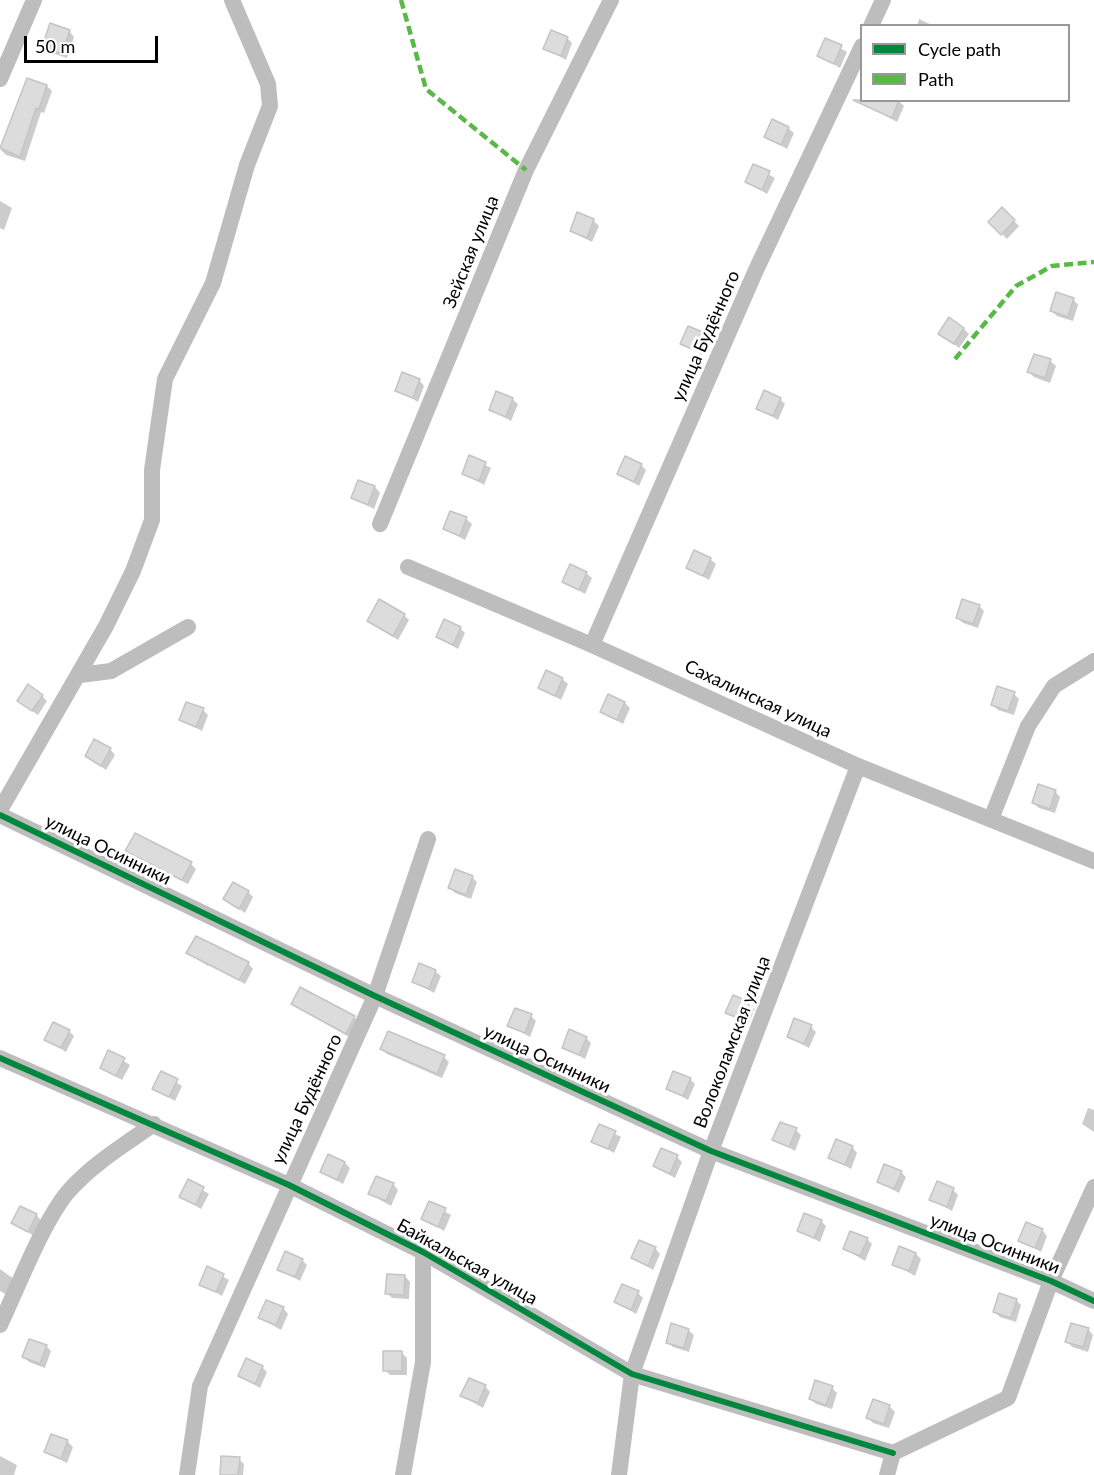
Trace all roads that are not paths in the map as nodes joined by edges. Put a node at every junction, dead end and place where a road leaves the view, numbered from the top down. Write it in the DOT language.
graph roads {
  1 [pos="34,0"];
  2 [pos="232,0"];
  3 [pos="611,0"];
  4 [pos="884,0"];
  5 [pos="872,24"];
  6 [pos="860,48"];
  7 [pos="0,79"];
  8 [pos="380,524"];
  9 [pos="408,567"];
  10 [pos="188,627"];
  11 [pos="592,645"];
  12 [pos="1094,661"];
  13 [pos="80,675"];
  14 [pos="858,766"];
  15 [pos="0,812"];
  16 [pos="991,819"];
  17 [pos="428,839"];
  18 [pos="1094,861"];
  19 [pos="375,996"];
  20 [pos="0,1058"];
  21 [pos="154,1124"];
  22 [pos="711,1151"];
  23 [pos="289,1185"];
  24 [pos="1094,1187"];
  25 [pos="423,1252"];
  26 [pos="1051,1281"];
  27 [pos="1094,1301"];
  28 [pos="0,1325"];
  29 [pos="633,1374"];
  30 [pos="893,1453"];
  31 [pos="187,1475"];
  32 [pos="404,1475"];
  33 [pos="619,1475"];
  34 [pos="887,1475"];
  1 -- 7 [label="street"];
  2 -- 13 [label="street"];
  3 -- 8 [label="street, Зейская улица"];
  4 -- 5 [label="street"];
  6 -- 11 [label="street, улица Будённого"];
  9 -- 11 [label="street, Сахалинская улица"];
  10 -- 13 [label="street"];
  11 -- 14 [label="street, Сахалинская улица"];
  12 -- 16 [label="street"];
  13 -- 15 [label="street"];
  14 -- 16 [label="street, Сахалинская улица"];
  14 -- 22 [label="street, Волоколамская улица"];
  15 -- 19 [label="street, улица Осинники"];
  16 -- 18 [label="street, Сахалинская улица"];
  17 -- 19 [label="street, улица Будённого"];
  19 -- 22 [label="street, улица Осинники"];
  19 -- 23 [label="street, улица Будённого"];
  20 -- 21 [label="street, Байкальская улица"];
  21 -- 23 [label="street, Байкальская улица"];
  21 -- 28 [label="street"];
  22 -- 26 [label="street, улица Осинники"];
  22 -- 29 [label="street, Волоколамская улица"];
  23 -- 25 [label="street, Байкальская улица"];
  23 -- 31 [label="street, улица Будённого"];
  24 -- 26 [label="street"];
  25 -- 29 [label="street, Байкальская улица"];
  25 -- 32 [label="street"];
  26 -- 27 [label="street, улица Осинники"];
  26 -- 30 [label="street"];
  29 -- 30 [label="street, Байкальская улица"];
  29 -- 33 [label="street, Волоколамская улица"];
  30 -- 34 [label="street"];
}
